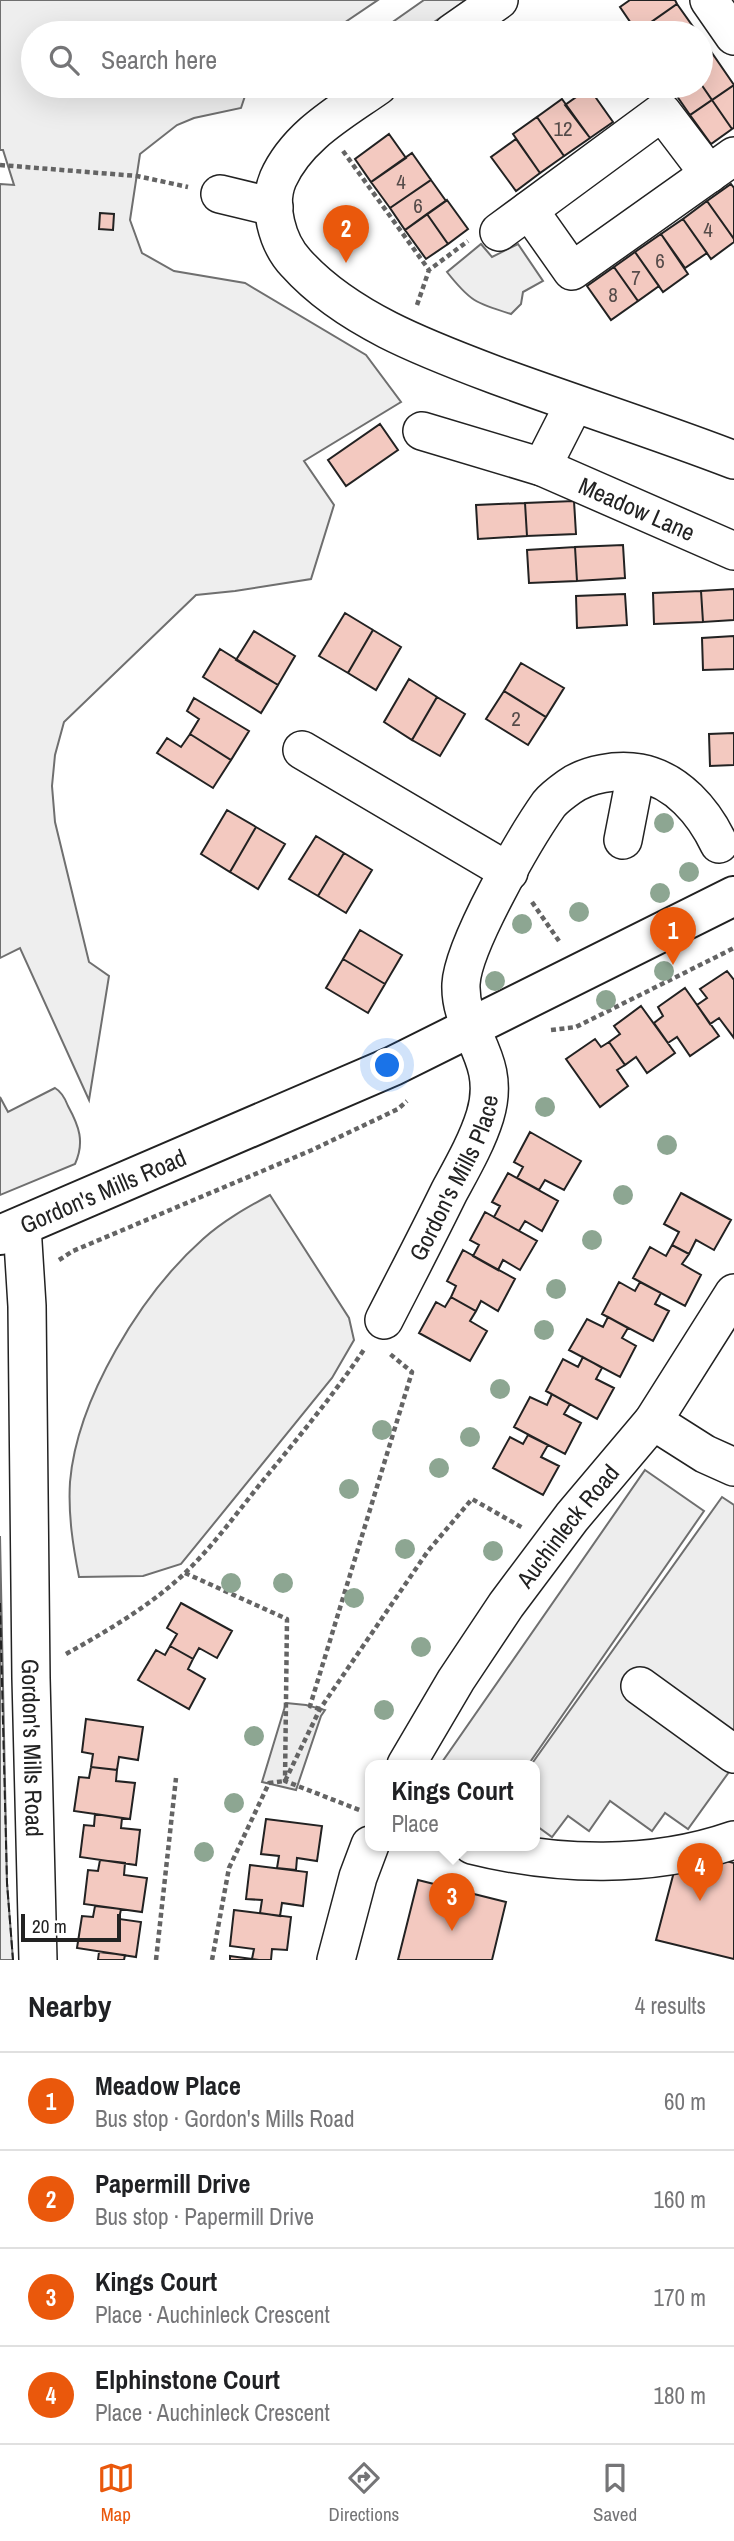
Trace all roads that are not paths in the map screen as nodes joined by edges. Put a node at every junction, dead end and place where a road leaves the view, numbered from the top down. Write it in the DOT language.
graph roads {
  1 [pos="499,0"];
  2 [pos="709,0"];
  3 [pos="469,21"];
  4 [pos="734,36"];
  5 [pos="361,98"];
  6 [pos="721,165"];
  7 [pos="220,194"];
  8 [pos="274,207"];
  9 [pos="529,210"];
  10 [pos="499,232"];
  11 [pos="574,404"];
  12 [pos="422,431"];
  13 [pos="734,460"];
  14 [pos="542,467"];
  15 [pos="734,551"];
  16 [pos="302,750"];
  17 [pos="636,773"];
  18 [pos="623,839"];
  19 [pos="719,844"];
  20 [pos="507,875"];
  21 [pos="734,896"];
  22 [pos="472,1028"];
  23 [pos="11,1231"];
  24 [pos="734,1293"];
  25 [pos="378,1329"];
  26 [pos="653,1420"];
  27 [pos="734,1467"];
  28 [pos="640,1686"];
  29 [pos="734,1754"];
  30 [pos="409,1760"];
  31 [pos="734,1840"];
  32 [pos="368,1851"];
  33 [pos="499,1851"];
  34 [pos="38,1960"];
  35 [pos="336,1960"];
  1 -- 3 [label="street"];
  2 -- 4 [label="street"];
  5 -- 8 [label="street"];
  6 -- 9 [label="street"];
  6 -- 9 [label="street"];
  7 -- 8 [label="street"];
  8 -- 11 [label="street"];
  9 -- 10 [label="street"];
  11 -- 13 [label="street"];
  11 -- 14 [label="street"];
  12 -- 14 [label="street, Meadow Lane"];
  14 -- 15 [label="street, Meadow Lane"];
  16 -- 20 [label="street"];
  17 -- 18 [label="street"];
  17 -- 19 [label="street"];
  17 -- 20 [label="street, Gordon's Mills Place"];
  20 -- 22 [label="street, Gordon's Mills Place"];
  21 -- 22 [label="main road, Gordon's Mills Road"];
  22 -- 23 [label="main road, Gordon's Mills Road"];
  22 -- 25 [label="street, Gordon's Mills Place"];
  23 -- 34 [label="street, Gordon's Mills Road"];
  24 -- 26 [label="street, Auchinleck Road"];
  26 -- 27 [label="street"];
  26 -- 30 [label="street, Auchinleck Road"];
  28 -- 29 [label="street"];
  31 -- 33 [label="street"];
  32 -- 35 [label="street"];
}
